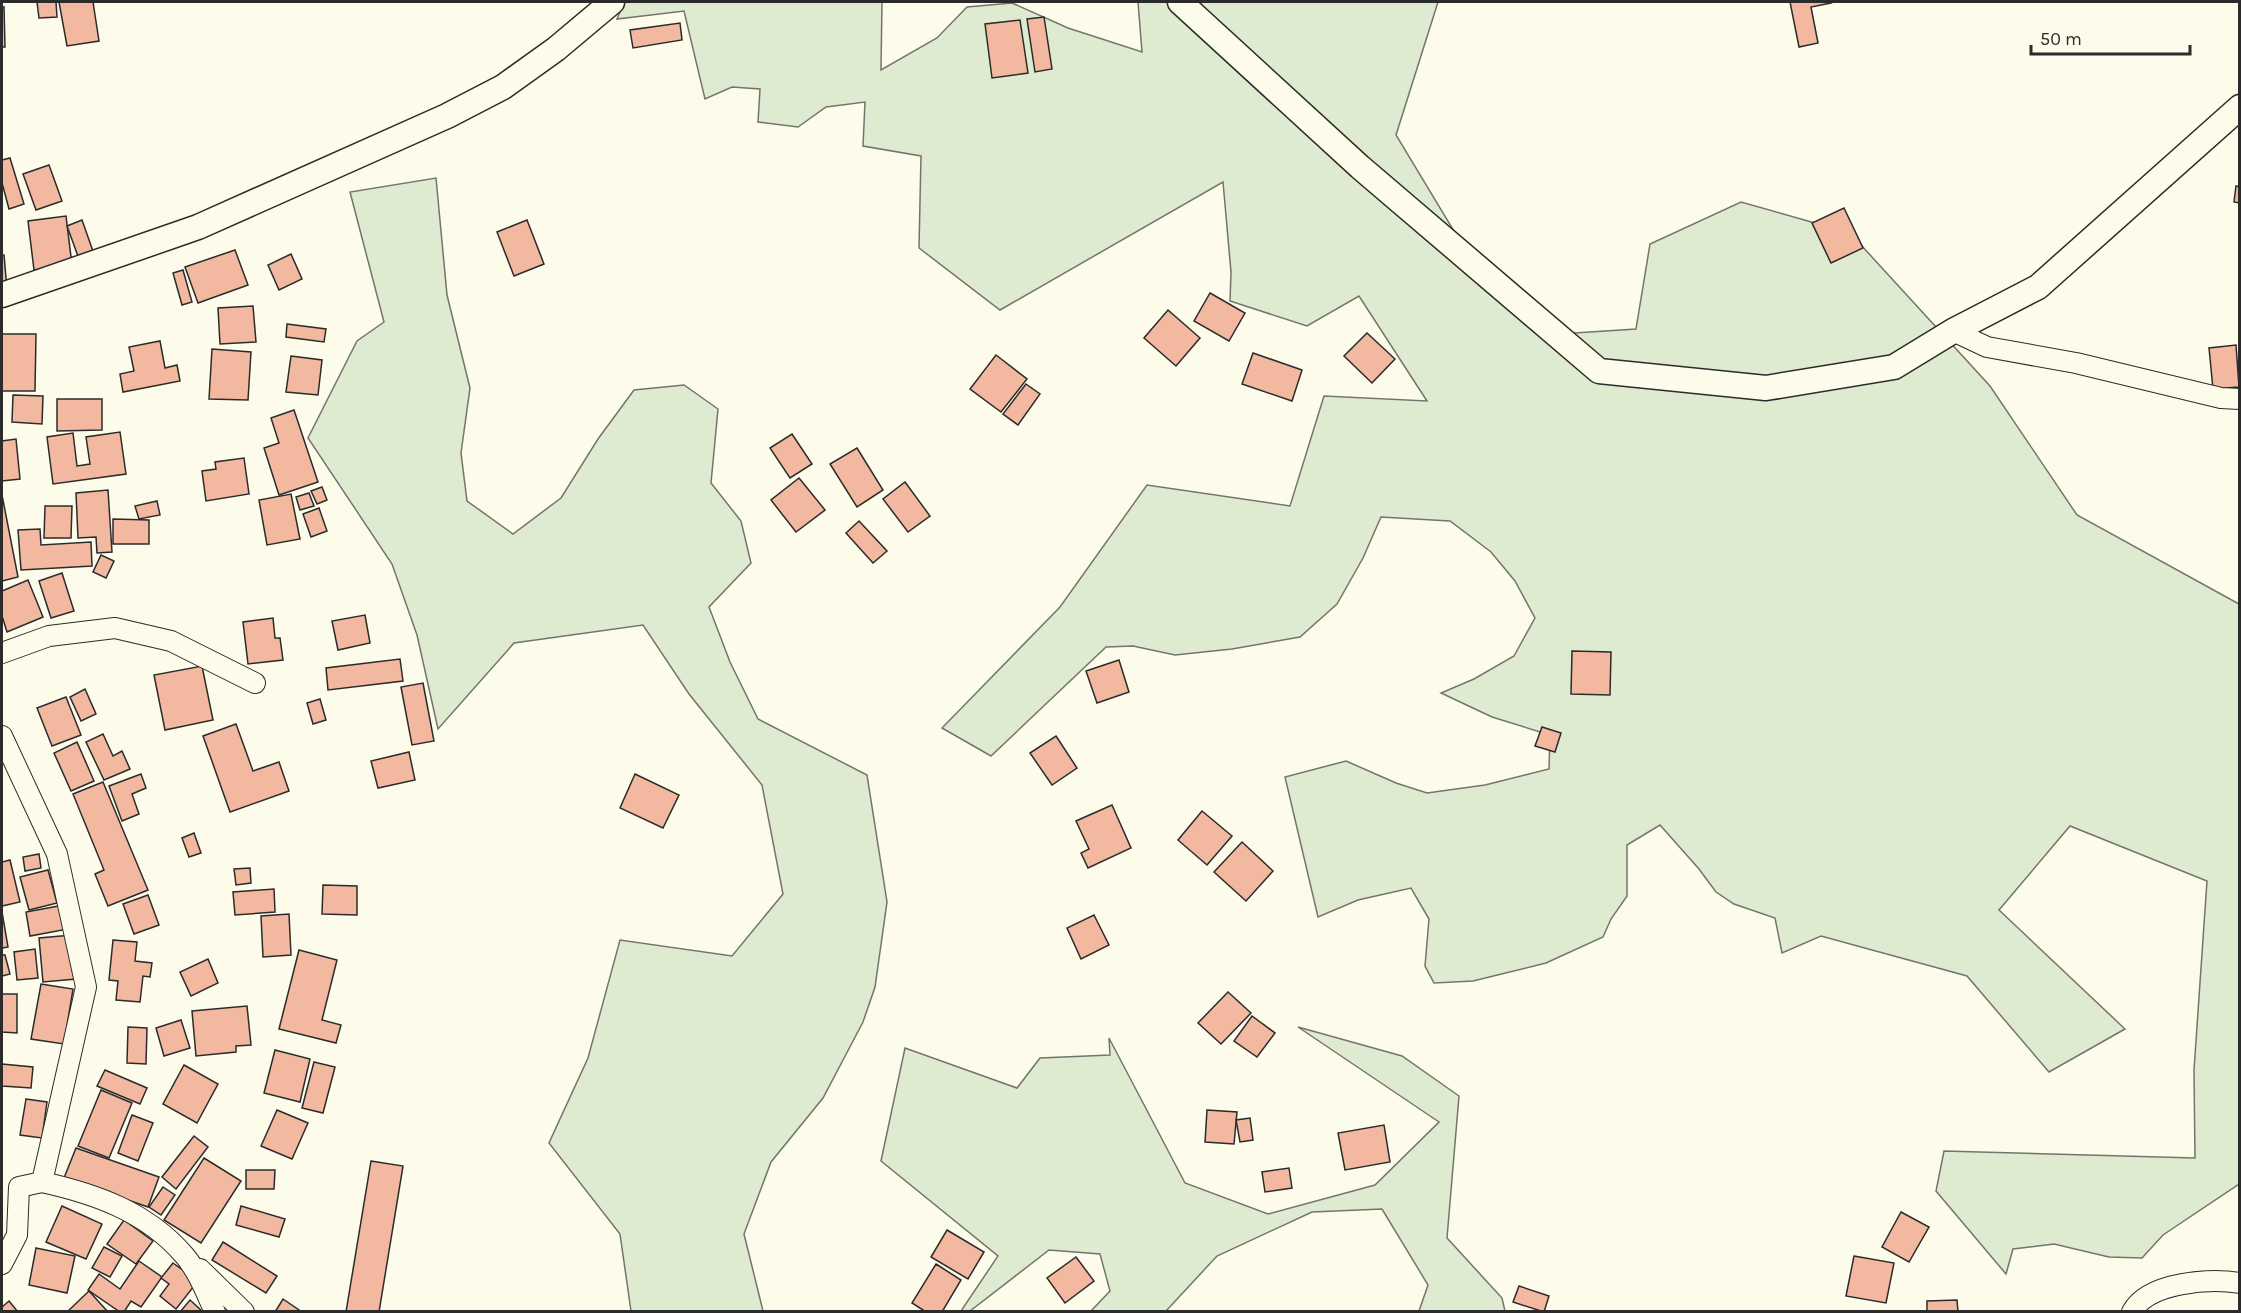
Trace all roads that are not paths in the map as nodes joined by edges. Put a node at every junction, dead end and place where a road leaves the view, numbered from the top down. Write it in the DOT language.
graph roads {
  1 [pos="612,2"];
  2 [pos="1180,2"];
  3 [pos="2240,106"];
  4 [pos="2,295"];
  5 [pos="1953,331"];
  6 [pos="2240,399"];
  7 [pos="2,653"];
  8 [pos="255,683"];
  9 [pos="2,736"];
  10 [pos="42,1182"];
  11 [pos="10,1190"];
  12 [pos="185,1255"];
  13 [pos="2,1264"];
  14 [pos="2240,1283"];
  15 [pos="215,1311"];
  16 [pos="244,1311"];
  17 [pos="2132,1311"];
  1 -- 4 [label="street"];
  2 -- 5 [label="street"];
  3 -- 5 [label="street"];
  5 -- 6 [label="street"];
  7 -- 8 [label="street"];
  9 -- 10 [label="street"];
  10 -- 11 [label="street"];
  10 -- 12 [label="street"];
  11 -- 13 [label="street"];
  12 -- 15 [label="street"];
  12 -- 16 [label="street"];
  14 -- 17 [label="street"];
}
